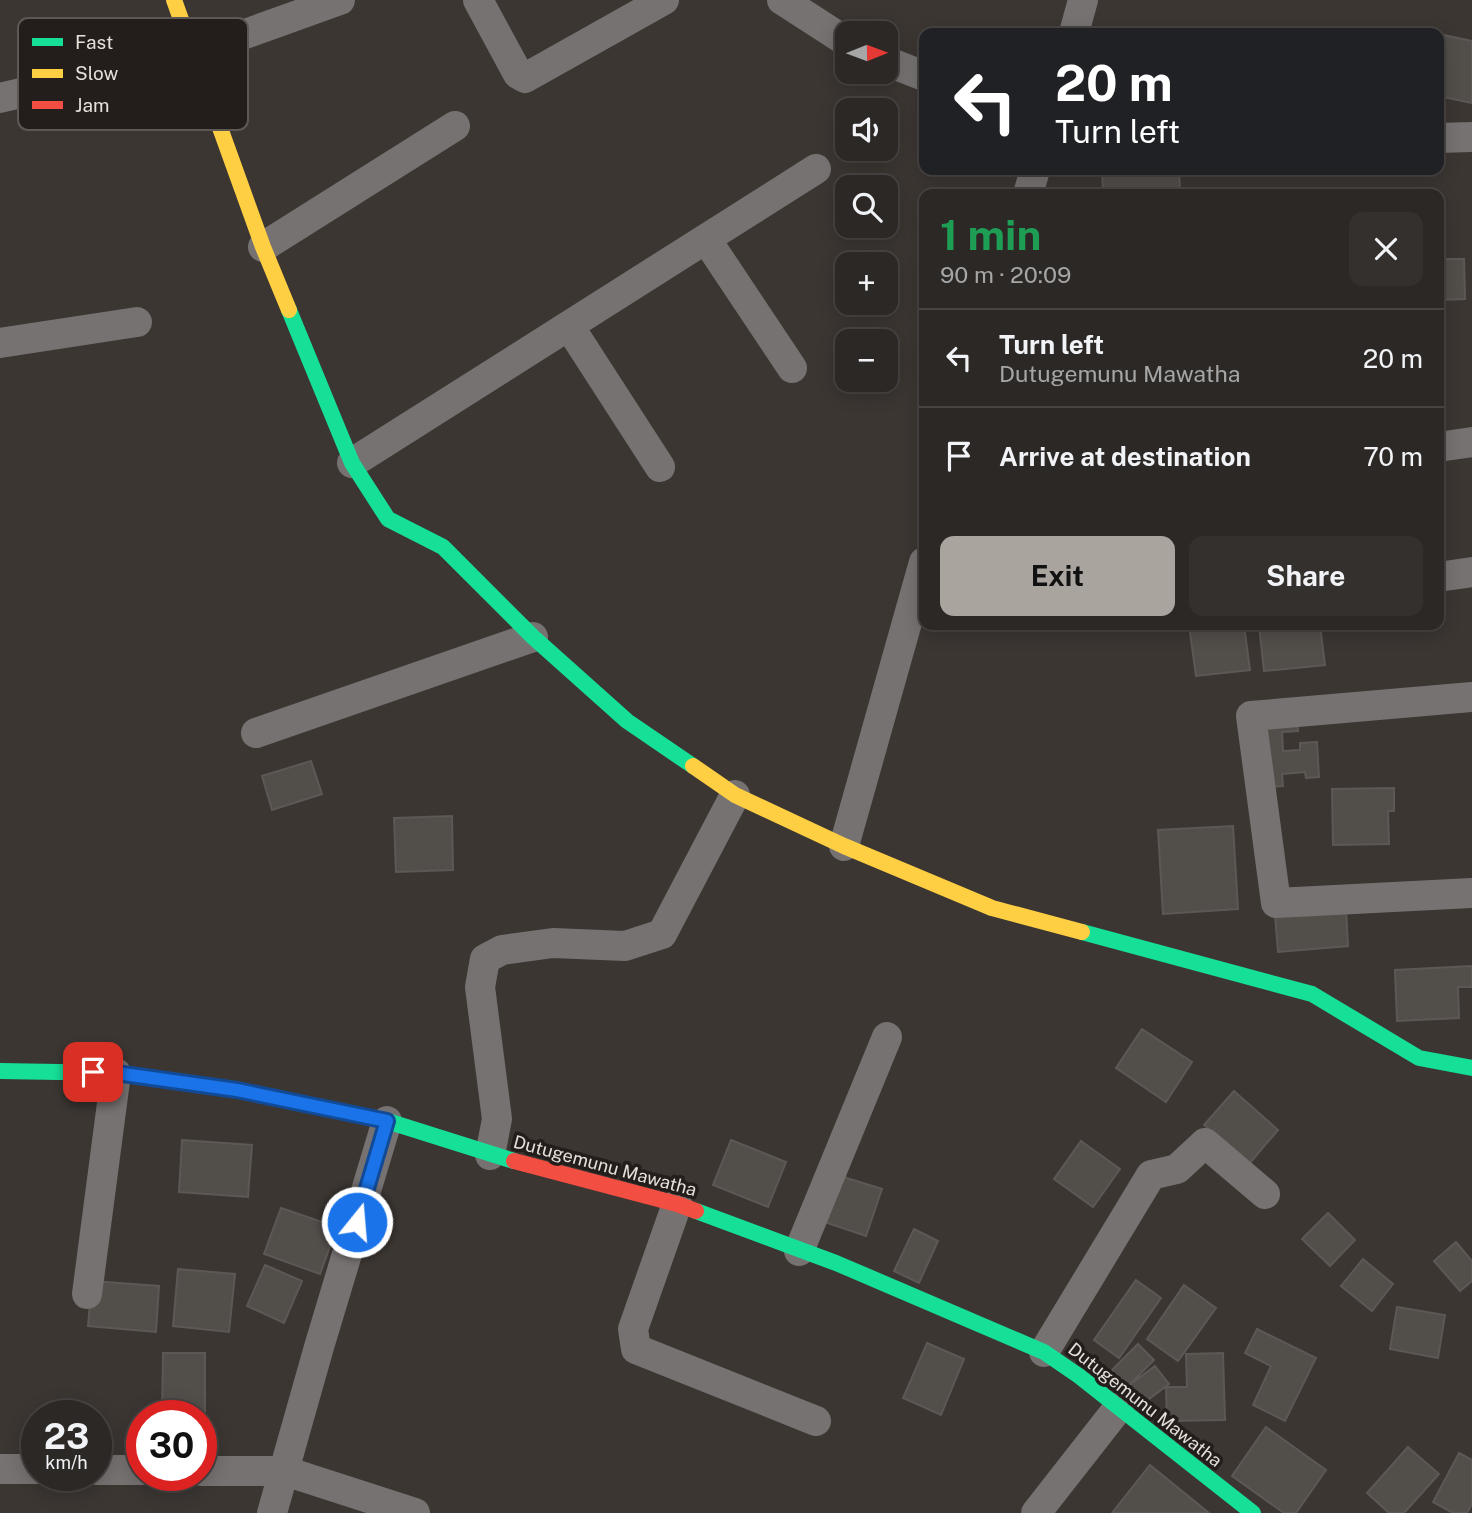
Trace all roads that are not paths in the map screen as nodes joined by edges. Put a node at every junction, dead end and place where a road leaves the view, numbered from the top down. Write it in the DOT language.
graph roads {
  1 [pos="174,0"];
  2 [pos="340,0"];
  3 [pos="478,0"];
  4 [pos="664,0"];
  5 [pos="782,0"];
  6 [pos="1083,0"];
  7 [pos="180,18"];
  8 [pos="1075,28"];
  9 [pos="248,33"];
  10 [pos="835,34"];
  11 [pos="898,66"];
  12 [pos="919,74"];
  13 [pos="18,94"];
  14 [pos="0,98"];
  15 [pos="455,126"];
  16 [pos="220,130"];
  17 [pos="1472,137"];
  18 [pos="1444,138"];
  19 [pos="816,169"];
  20 [pos="706,239"];
  21 [pos="263,247"];
  22 [pos="137,322"];
  23 [pos="569,326"];
  24 [pos="0,343"];
  25 [pos="792,368"];
  26 [pos="1472,442"];
  27 [pos="1444,446"];
  28 [pos="352,463"];
  29 [pos="660,467"];
  30 [pos="1472,572"];
  31 [pos="1444,576"];
  32 [pos="919,580"];
  33 [pos="533,636"];
  34 [pos="1472,698"];
  35 [pos="256,733"];
  36 [pos="735,795"];
  37 [pos="844,846"];
  38 [pos="1472,893"];
  39 [pos="887,1037"];
  40 [pos="1472,1068"];
  41 [pos="0,1071"];
  42 [pos="116,1073"];
  43 [pos="387,1121"];
  44 [pos="490,1155"];
  45 [pos="1265,1194"];
  46 [pos="677,1203"];
  47 [pos="799,1251"];
  48 [pos="88,1294"];
  49 [pos="1044,1352"];
  50 [pos="1119,1407"];
  51 [pos="816,1421"];
  52 [pos="0,1469"];
  53 [pos="21,1469"];
  54 [pos="217,1471"];
  55 [pos="285,1471"];
  56 [pos="272,1513"];
  57 [pos="415,1513"];
  58 [pos="1036,1513"];
  59 [pos="1253,1513"];
  1 -- 7 [label="street"];
  2 -- 9 [label="street"];
  3 -- 4 [label="street"];
  5 -- 10 [label="street"];
  6 -- 8 [label="street"];
  11 -- 12 [label="street"];
  13 -- 14 [label="street"];
  15 -- 21 [label="street"];
  16 -- 21 [label="street"];
  17 -- 18 [label="street"];
  19 -- 20 [label="street"];
  20 -- 23 [label="street"];
  20 -- 25 [label="street"];
  21 -- 28 [label="street"];
  22 -- 24 [label="street"];
  23 -- 28 [label="street"];
  23 -- 29 [label="street"];
  26 -- 27 [label="street"];
  28 -- 33 [label="street"];
  30 -- 31 [label="street"];
  32 -- 37 [label="street"];
  33 -- 35 [label="street"];
  33 -- 36 [label="street"];
  34 -- 38 [label="street"];
  36 -- 37 [label="street"];
  36 -- 44 [label="street"];
  37 -- 40 [label="street"];
  39 -- 47 [label="street"];
  41 -- 42 [label="street, Dutugemunu Mawatha"];
  42 -- 43 [label="street, Dutugemunu Mawatha"];
  42 -- 48 [label="street"];
  43 -- 44 [label="street, Dutugemunu Mawatha"];
  43 -- 55 [label="street"];
  44 -- 46 [label="street, Dutugemunu Mawatha"];
  45 -- 49 [label="street"];
  46 -- 47 [label="street, Dutugemunu Mawatha"];
  46 -- 51 [label="street"];
  47 -- 49 [label="street, Dutugemunu Mawatha"];
  49 -- 50 [label="street, Dutugemunu Mawatha"];
  50 -- 58 [label="street"];
  50 -- 59 [label="street, Dutugemunu Mawatha"];
  52 -- 53 [label="street"];
  54 -- 55 [label="street"];
  55 -- 56 [label="street"];
  55 -- 57 [label="street"];
}
